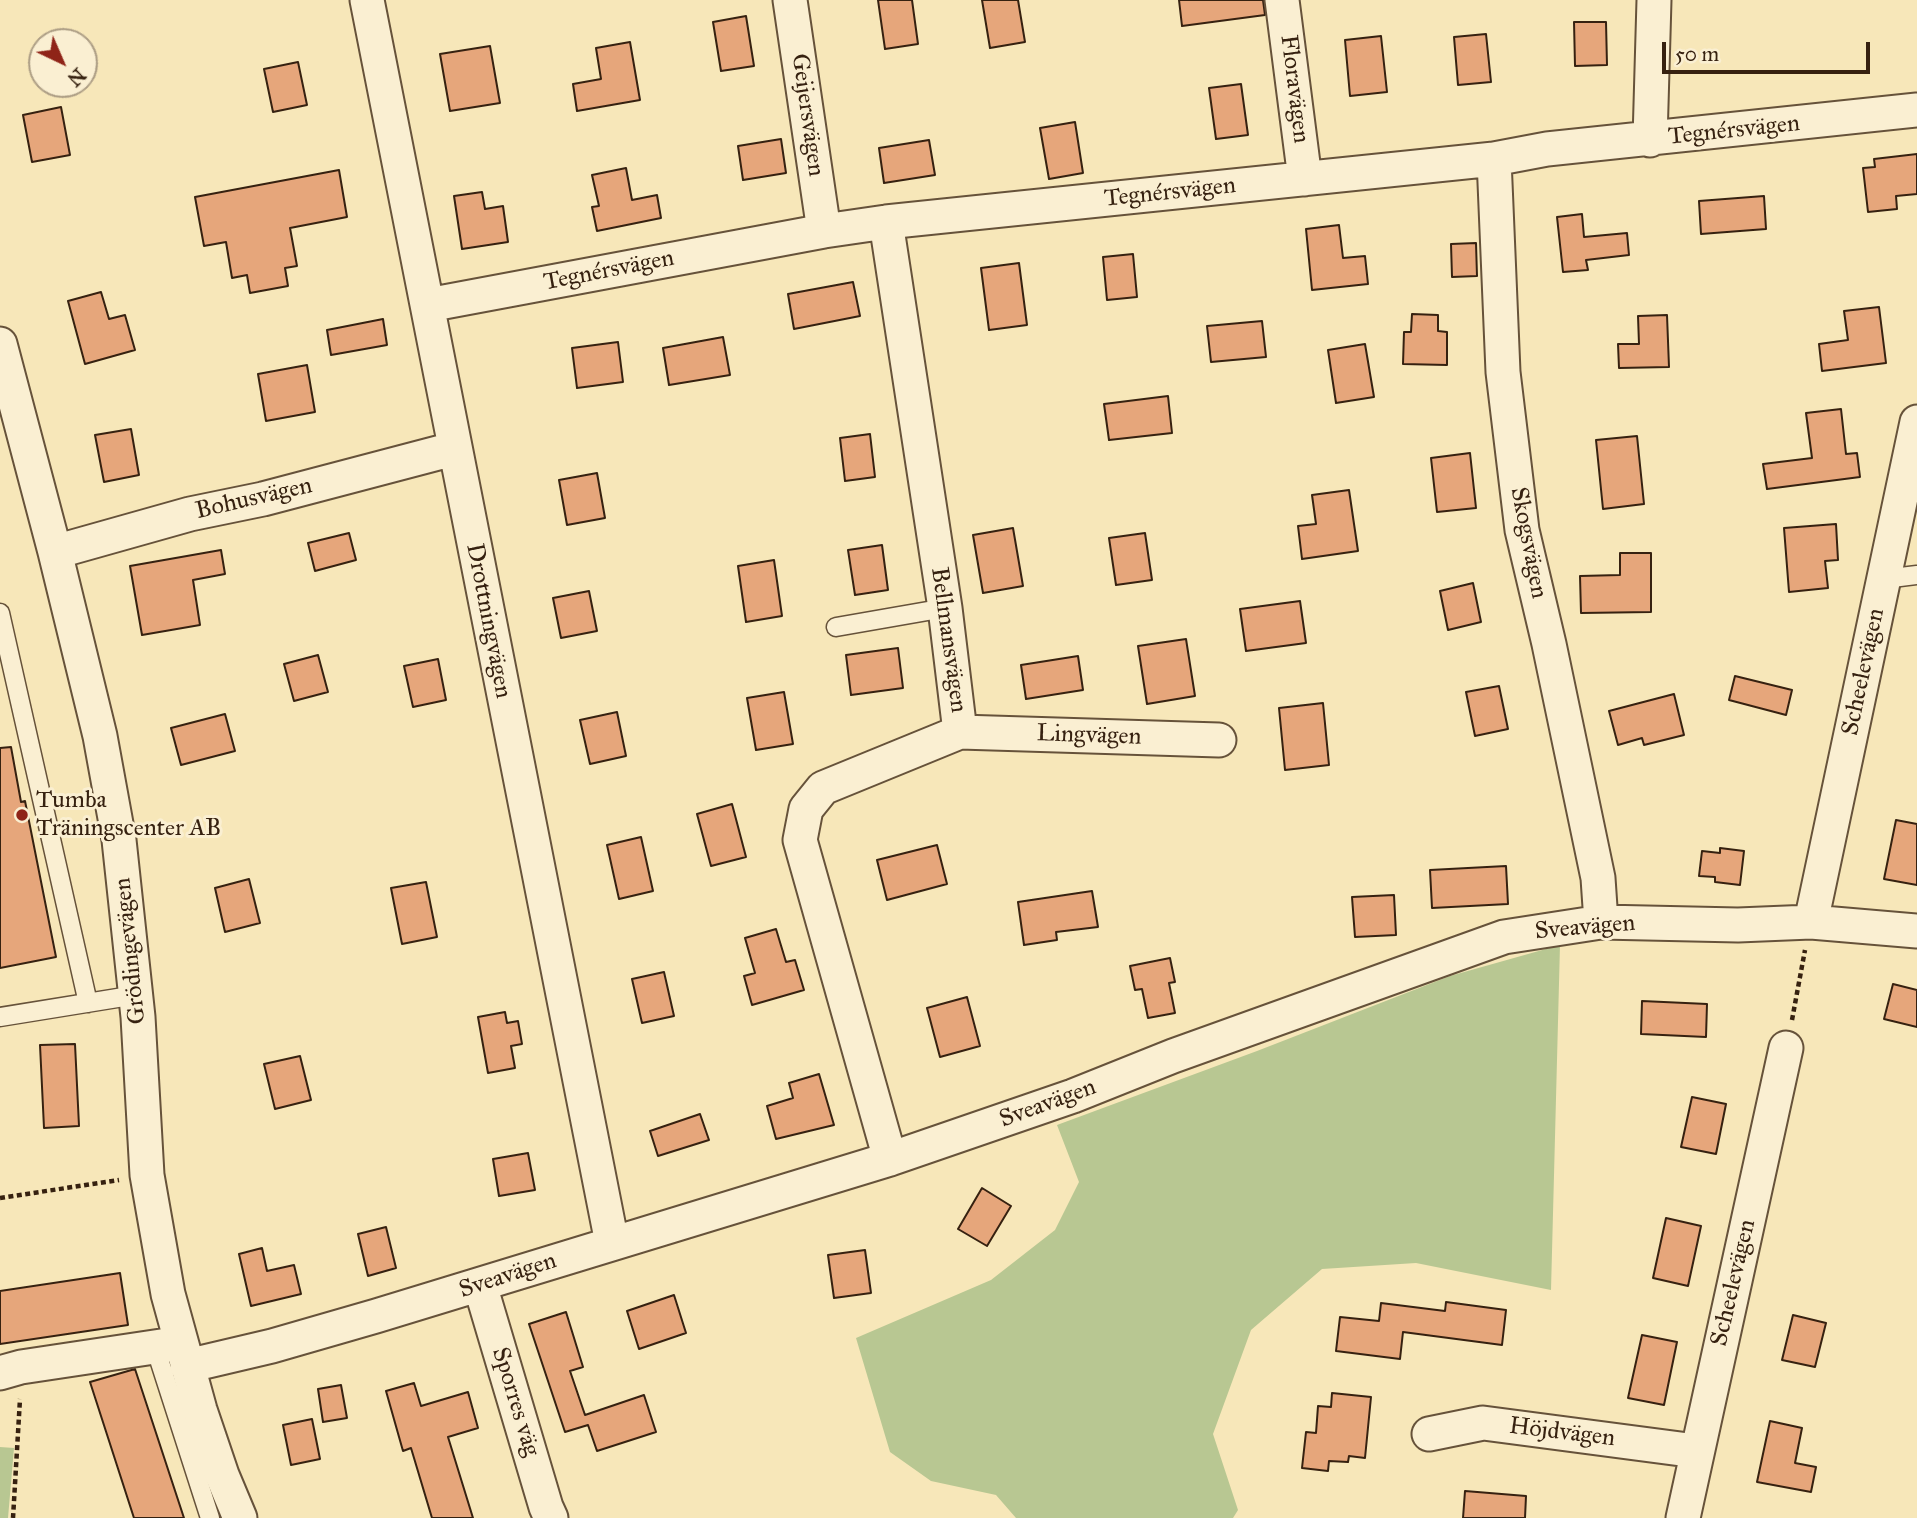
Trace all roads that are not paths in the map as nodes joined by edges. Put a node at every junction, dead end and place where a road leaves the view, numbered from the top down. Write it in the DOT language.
graph roads {
  1 [pos="367,0"];
  2 [pos="790,0"];
  3 [pos="1282,0"];
  4 [pos="1654,0"];
  5 [pos="1917,110"];
  6 [pos="1650,140"];
  7 [pos="1494,159"];
  8 [pos="1305,179"];
  9 [pos="887,222"];
  10 [pos="824,231"];
  11 [pos="428,305"];
  12 [pos="0,344"];
  13 [pos="6,399"];
  14 [pos="1917,422"];
  15 [pos="453,449"];
  16 [pos="55,552"];
  17 [pos="1917,575"];
  18 [pos="1884,579"];
  19 [pos="945,608"];
  20 [pos="0,614"];
  21 [pos="836,627"];
  22 [pos="960,732"];
  23 [pos="1219,740"];
  24 [pos="1601,922"];
  25 [pos="1811,922"];
  26 [pos="1917,931"];
  27 [pos="136,995"];
  28 [pos="88,1003"];
  29 [pos="0,1017"];
  30 [pos="1786,1048"];
  31 [pos="890,1159"];
  32 [pos="612,1243"];
  33 [pos="480,1285"];
  34 [pos="175,1352"];
  35 [pos="11,1370"];
  36 [pos="1429,1434"];
  37 [pos="1696,1451"];
  38 [pos="210,1518"];
  39 [pos="240,1518"];
  40 [pos="551,1518"];
  41 [pos="1683,1518"];
  1 -- 11 [label="street, Drottningvägen"];
  2 -- 10 [label="street, Geijersvägen"];
  3 -- 8 [label="street, Floravägen"];
  4 -- 6 [label="street"];
  5 -- 6 [label="street, Tegnérsvägen"];
  6 -- 7 [label="street, Tegnérsvägen"];
  7 -- 8 [label="street, Tegnérsvägen"];
  7 -- 24 [label="street, Skogsvägen"];
  8 -- 9 [label="street, Tegnérsvägen"];
  9 -- 10 [label="street, Tegnérsvägen"];
  9 -- 19 [label="street, Bellmansvägen"];
  10 -- 11 [label="street, Tegnérsvägen"];
  11 -- 15 [label="street, Drottningvägen"];
  12 -- 13 [label="street, Grödingevägen"];
  13 -- 16 [label="street, Grödingevägen"];
  14 -- 18 [label="street, Scheelevägen"];
  15 -- 16 [label="street, Bohusvägen"];
  15 -- 32 [label="street, Drottningvägen"];
  16 -- 27 [label="street, Grödingevägen"];
  17 -- 18 [label="lane"];
  18 -- 25 [label="street, Scheelevägen"];
  19 -- 21 [label="lane"];
  19 -- 22 [label="street, Bellmansvägen"];
  20 -- 28 [label="lane"];
  22 -- 23 [label="street, Lingvägen"];
  22 -- 31 [label="street, Bellmansvägen"];
  24 -- 25 [label="street, Sveavägen"];
  24 -- 31 [label="street, Sveavägen"];
  25 -- 26 [label="street, Sveavägen"];
  27 -- 28 [label="lane"];
  27 -- 34 [label="street, Grödingevägen"];
  28 -- 29 [label="lane"];
  30 -- 37 [label="street, Scheelevägen"];
  31 -- 32 [label="street, Sveavägen"];
  32 -- 33 [label="street, Sveavägen"];
  33 -- 34 [label="street, Sveavägen"];
  33 -- 40 [label="street, Sporres väg"];
  34 -- 35 [label="street, Sveavägen"];
  34 -- 38 [label="lane"];
  34 -- 39 [label="street, Grödingevägen"];
  36 -- 37 [label="street, Höjdvägen"];
  37 -- 41 [label="street, Scheelevägen"];
}
